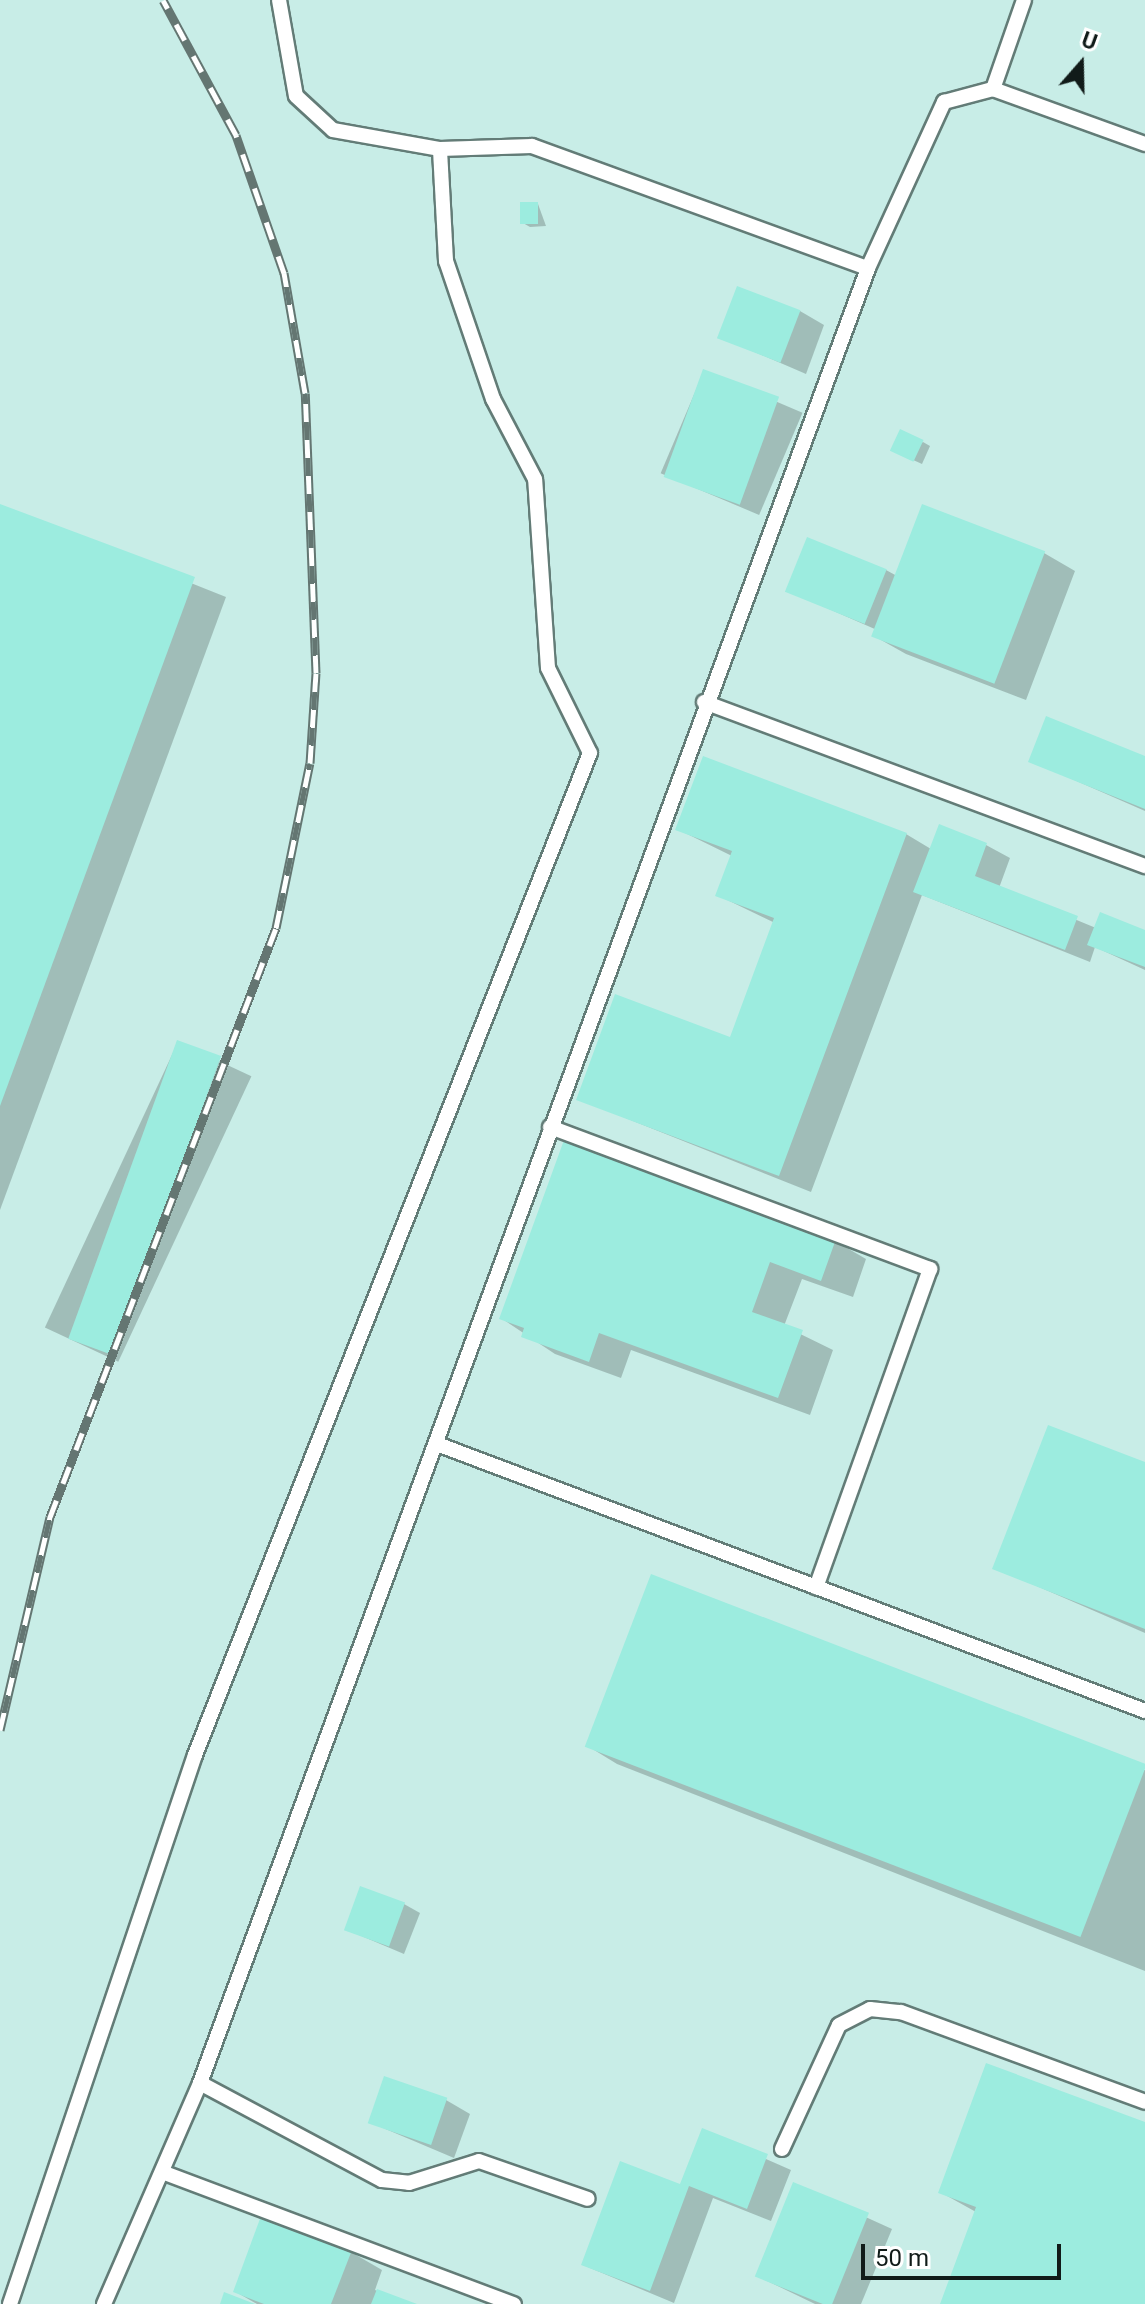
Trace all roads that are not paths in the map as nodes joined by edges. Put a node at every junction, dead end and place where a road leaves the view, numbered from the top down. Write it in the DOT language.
graph roads {
  1 [pos="279,0"];
  2 [pos="1024,0"];
  3 [pos="993,89"];
  4 [pos="1145,144"];
  5 [pos="440,149"];
  6 [pos="868,268"];
  7 [pos="704,702"];
  8 [pos="1145,866"];
  9 [pos="550,1127"];
  10 [pos="437,1444"];
  11 [pos="816,1587"];
  12 [pos="1145,1711"];
  13 [pos="200,2083"];
  14 [pos="1145,2102"];
  15 [pos="782,2149"];
  16 [pos="162,2172"];
  17 [pos="588,2199"];
  18 [pos="10,2304"];
  19 [pos="104,2304"];
  20 [pos="514,2304"];
  1 -- 5 [label="lane"];
  2 -- 3 [label="lane"];
  3 -- 4 [label="lane"];
  3 -- 6 [label="lane"];
  5 -- 6 [label="lane"];
  5 -- 18 [label="lane"];
  6 -- 7 [label="lane"];
  7 -- 8 [label="lane"];
  7 -- 9 [label="lane"];
  9 -- 10 [label="lane"];
  9 -- 11 [label="lane"];
  10 -- 11 [label="lane"];
  10 -- 13 [label="lane"];
  11 -- 12 [label="lane"];
  13 -- 16 [label="lane"];
  13 -- 17 [label="lane"];
  14 -- 15 [label="lane"];
  16 -- 19 [label="lane"];
  16 -- 20 [label="lane"];
}
